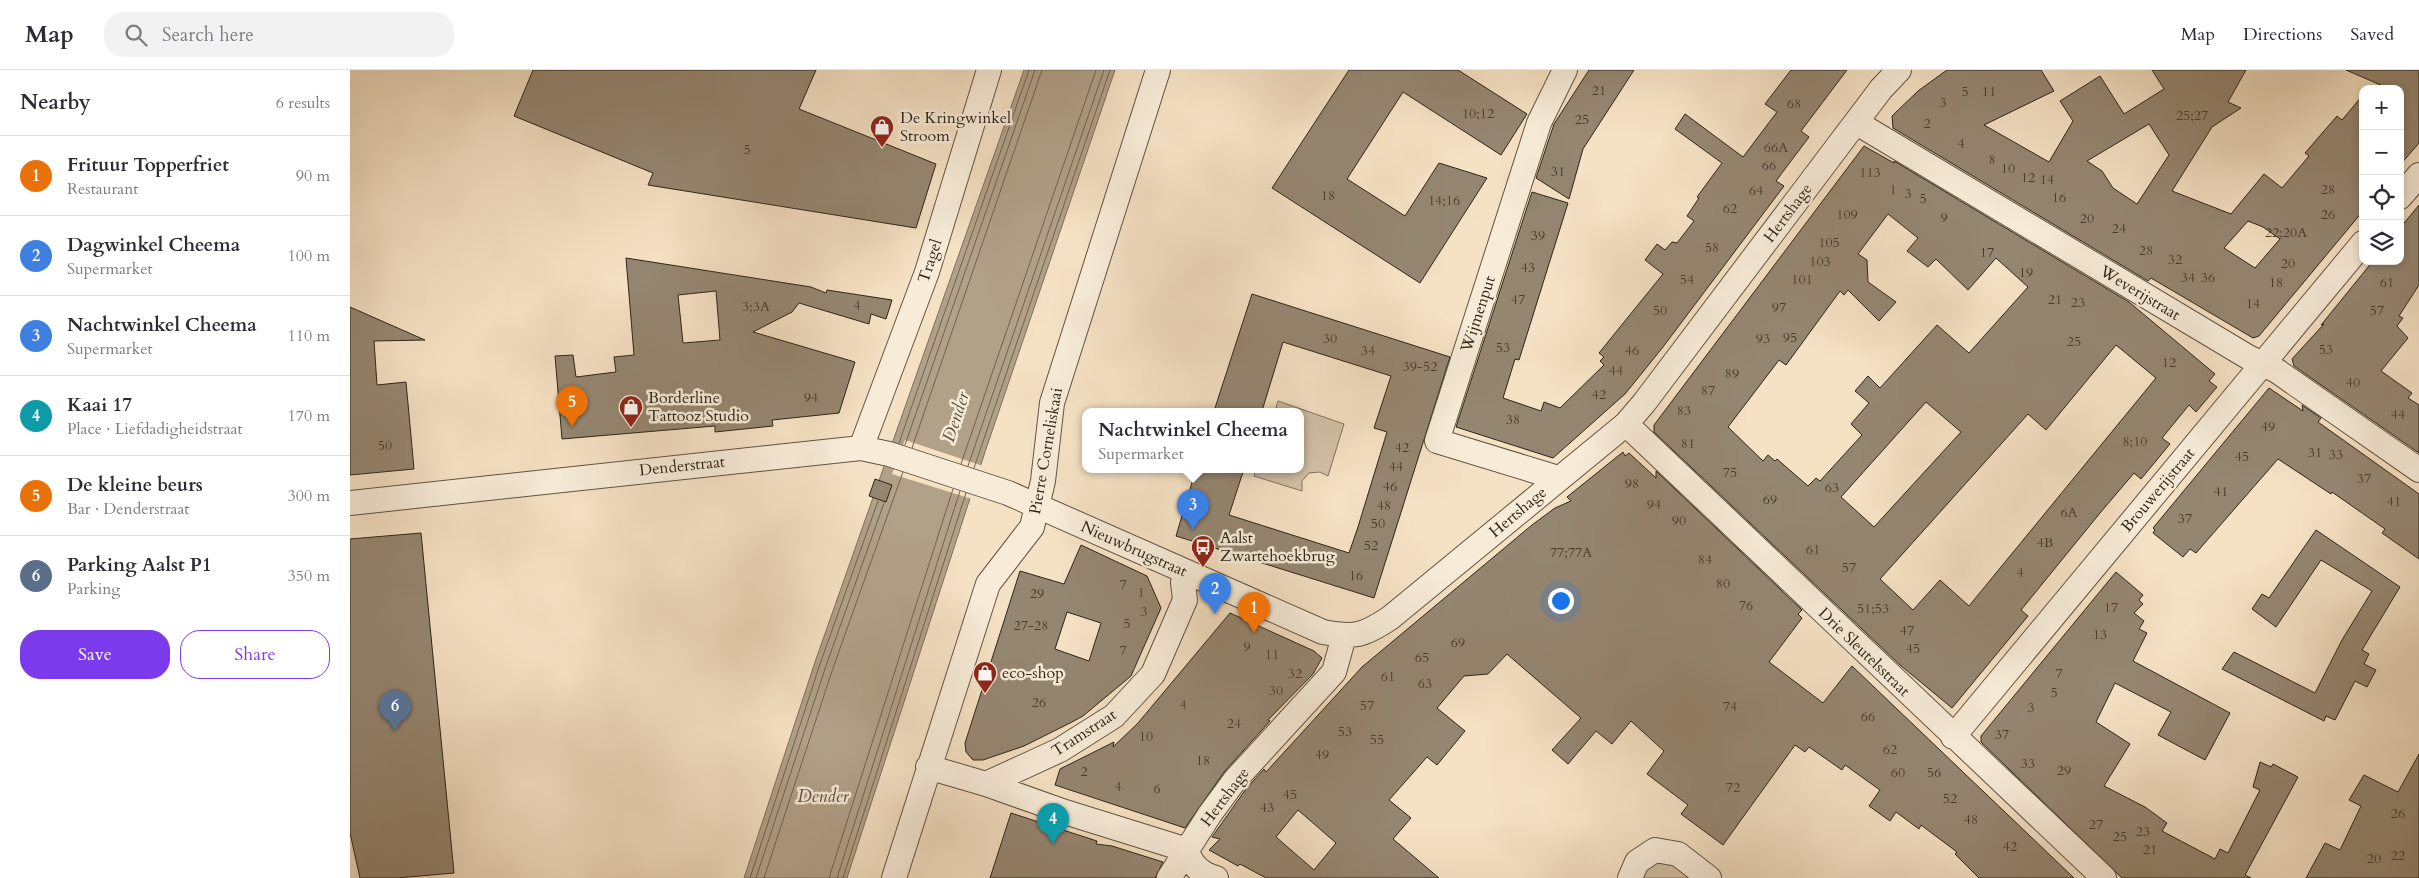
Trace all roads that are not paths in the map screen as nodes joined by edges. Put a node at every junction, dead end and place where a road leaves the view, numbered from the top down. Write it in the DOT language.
graph roads {
  1 [pos="989,70"];
  2 [pos="1158,70"];
  3 [pos="1566,70"];
  4 [pos="1899,70"];
  5 [pos="1857,123"];
  6 [pos="2419,175"];
  7 [pos="2404,192"];
  8 [pos="2359,248"];
  9 [pos="2263,363"];
  10 [pos="1626,424"];
  11 [pos="861,448"];
  12 [pos="2419,470"];
  13 [pos="1558,478"];
  14 [pos="1008,493"];
  15 [pos="350,503"];
  16 [pos="1038,505"];
  17 [pos="1188,573"];
  18 [pos="1344,636"];
  19 [pos="1954,737"];
  20 [pos="928,768"];
  21 [pos="986,784"];
  22 [pos="1187,850"];
  23 [pos="894,878"];
  24 [pos="1169,878"];
  25 [pos="1216,878"];
  26 [pos="1630,878"];
  27 [pos="1708,878"];
  28 [pos="2104,878"];
  1 -- 11 [label="street, Tragel"];
  2 -- 16 [label="street, Pierre Corneliskaai"];
  3 -- 13 [label="street, Wijmenput"];
  4 -- 5 [label="street, Hertshage"];
  5 -- 9 [label="street, Weverijstraat"];
  5 -- 10 [label="street, Hertshage"];
  6 -- 7 [label="street"];
  8 -- 9 [label="street, Brouwerijstraat"];
  9 -- 12 [label="street, Weverijstraat"];
  9 -- 19 [label="street, Brouwerijstraat"];
  10 -- 13 [label="street, Hertshage"];
  10 -- 19 [label="street, Drie Sleutelsstraat"];
  11 -- 14 [label="street, Denderstraat"];
  11 -- 15 [label="street, Denderstraat"];
  13 -- 18 [label="street, Hertshage"];
  14 -- 16 [label="street, Nieuwbrugstraat"];
  16 -- 17 [label="street, Nieuwbrugstraat"];
  16 -- 20 [label="street, Pierre Corneliskaai"];
  17 -- 18 [label="street, Nieuwbrugstraat"];
  17 -- 21 [label="street, Tramstraat"];
  18 -- 22 [label="street, Hertshage"];
  19 -- 28 [label="street, Drie Sleutelsstraat"];
  20 -- 21 [label="street"];
  20 -- 23 [label="street, Pierre Corneliskaai"];
  21 -- 22 [label="street"];
  22 -- 24 [label="street, Hertshage"];
  22 -- 25 [label="street"];
  26 -- 27 [label="street"];
}
